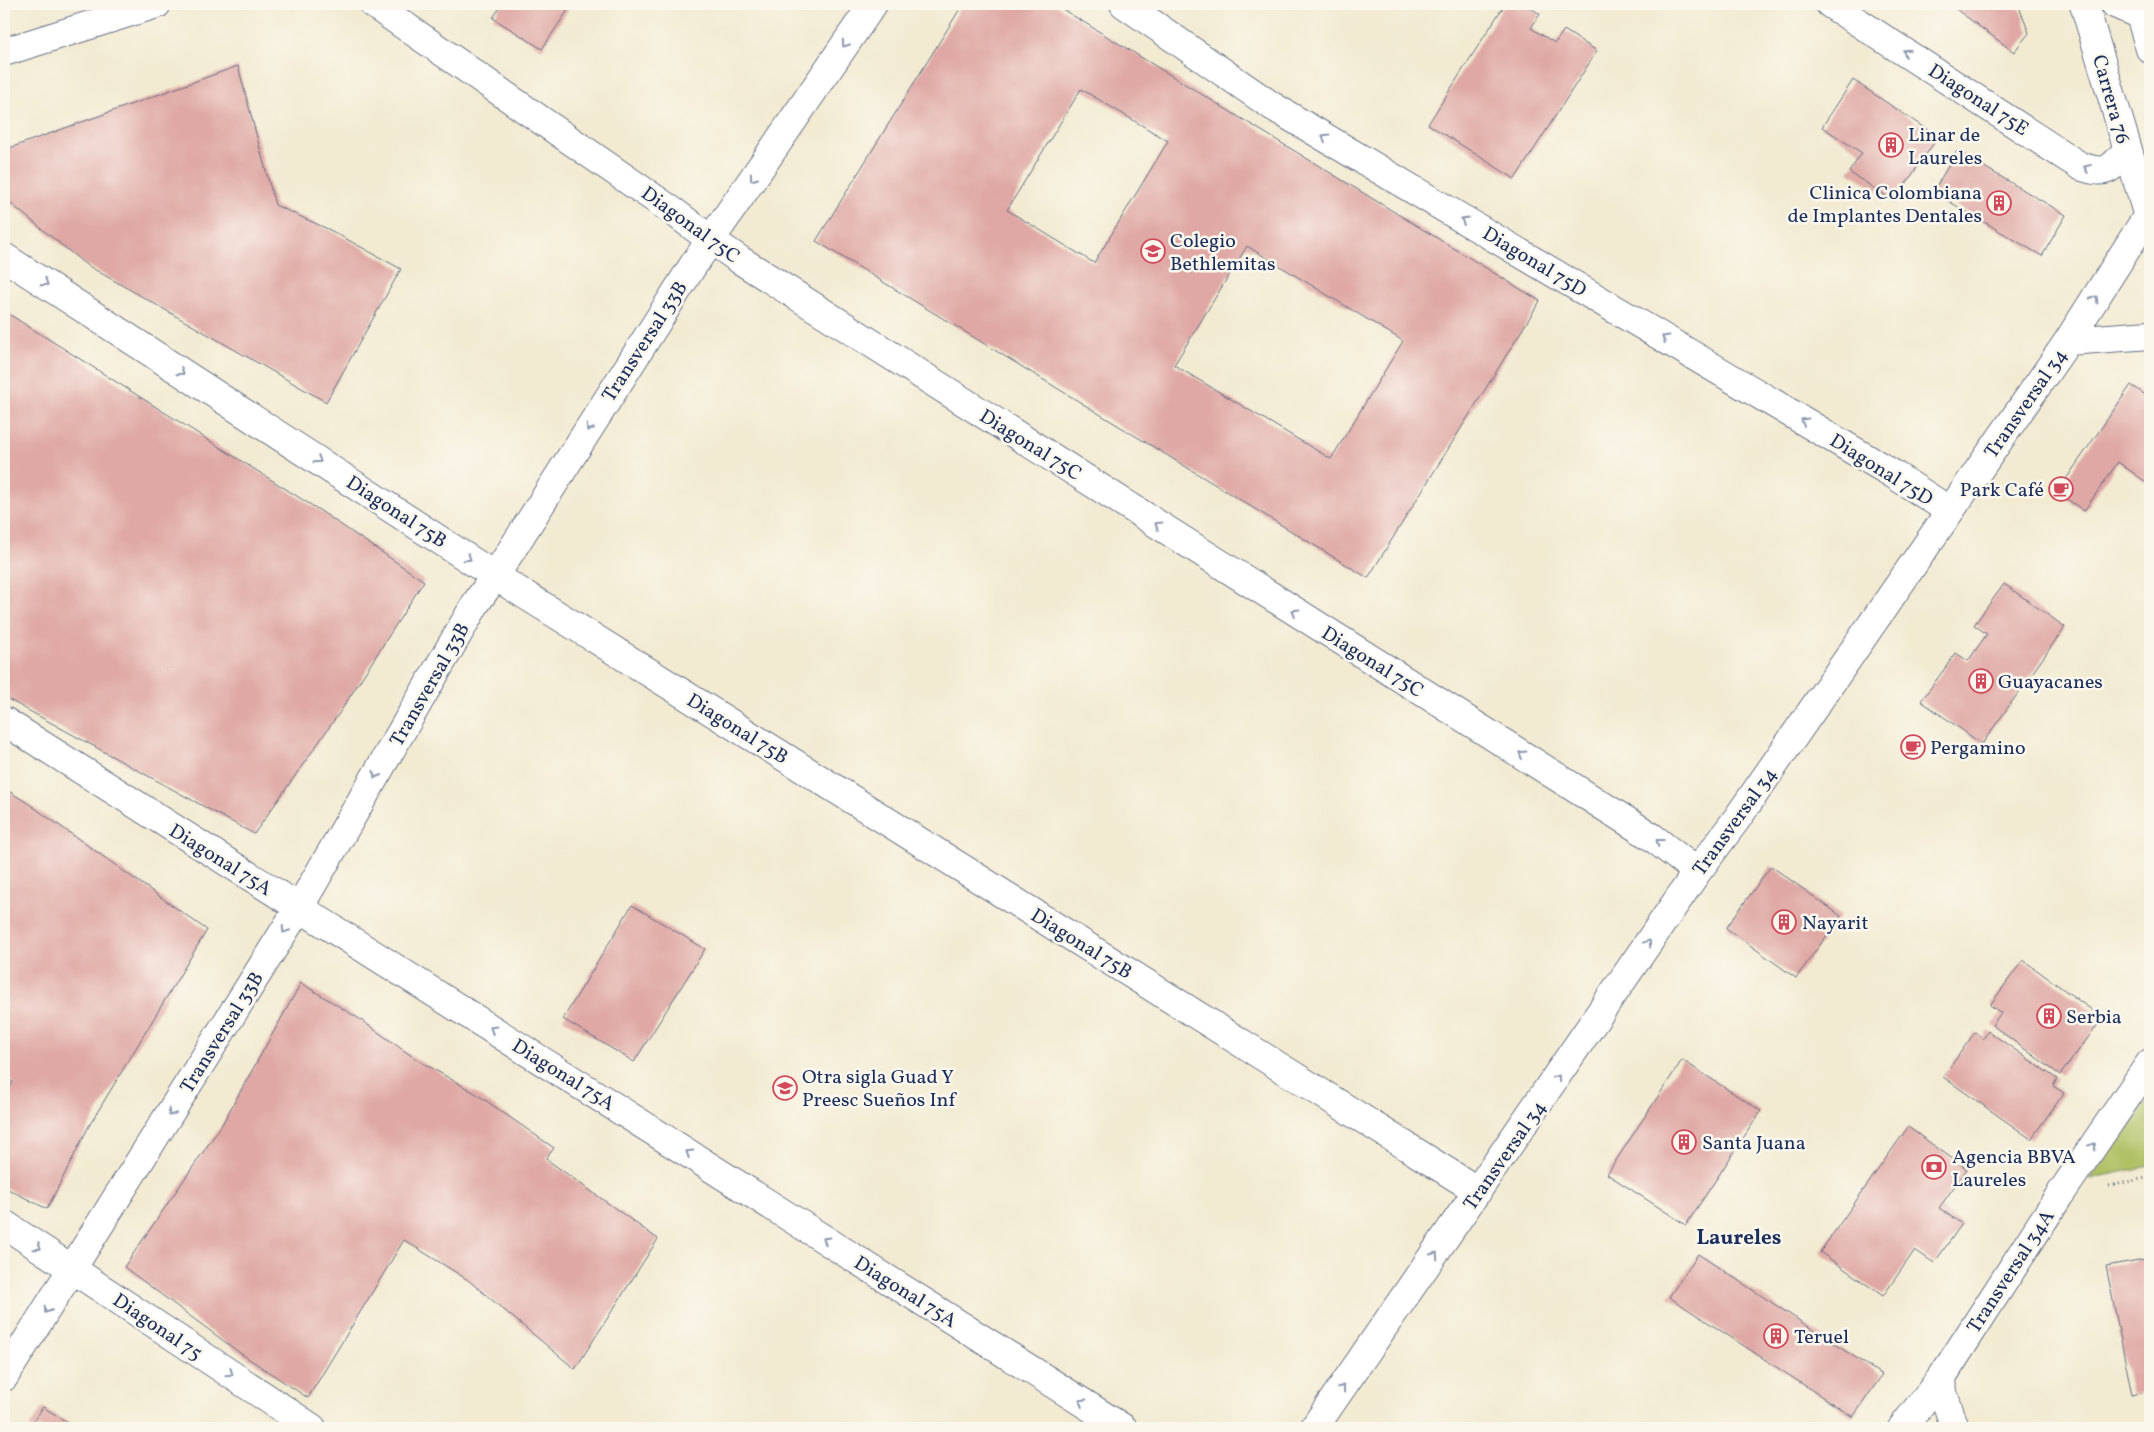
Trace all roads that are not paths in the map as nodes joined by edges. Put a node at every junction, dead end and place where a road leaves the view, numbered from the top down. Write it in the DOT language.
graph roads {
  1 [pos="157,4"];
  2 [pos="373,4"];
  3 [pos="873,4"];
  4 [pos="1124,4"];
  5 [pos="1830,4"];
  6 [pos="2084,4"];
  7 [pos="2115,4"];
  8 [pos="2150,49"];
  9 [pos="4,52"];
  10 [pos="2127,150"];
  11 [pos="2149,217"];
  12 [pos="711,240"];
  13 [pos="4,257"];
  14 [pos="2150,335"];
  15 [pos="2068,341"];
  16 [pos="1950,511"];
  17 [pos="495,576"];
  18 [pos="4,721"];
  19 [pos="1697,872"];
  20 [pos="300,906"];
  21 [pos="2150,1062"];
  22 [pos="1478,1191"];
  23 [pos="4,1224"];
  24 [pos="73,1269"];
  25 [pos="4,1377"];
  26 [pos="1942,1377"];
  27 [pos="312,1428"];
  28 [pos="1123,1428"];
  29 [pos="1314,1428"];
  30 [pos="1902,1428"];
  31 [pos="1955,1428"];
  1 -- 9 [label="street"];
  2 -- 12 [label="street, Diagonal 75C"];
  3 -- 12 [label="street, Transversal 33B, one-way"];
  16 -- 4 [label="street, Diagonal 75D, one-way"];
  10 -- 5 [label="street, Diagonal 75E, one-way"];
  6 -- 10 [label="street, Carrera 76"];
  7 -- 8 [label="street"];
  10 -- 11 [label="street, Carrera 76"];
  15 -- 11 [label="street, Transversal 34, one-way"];
  12 -- 17 [label="street, Transversal 33B, one-way"];
  19 -- 12 [label="street, Diagonal 75C, one-way"];
  13 -- 17 [label="street, Diagonal 75B, one-way"];
  14 -- 15 [label="street"];
  15 -- 16 [label="street, Transversal 34"];
  16 -- 19 [label="street, Transversal 34"];
  17 -- 20 [label="street, Transversal 33B, one-way"];
  17 -- 22 [label="street, Diagonal 75B"];
  18 -- 20 [label="street, Diagonal 75A"];
  22 -- 19 [label="street, Transversal 34, one-way"];
  20 -- 24 [label="street, Transversal 33B, one-way"];
  28 -- 20 [label="street, Diagonal 75A, one-way"];
  26 -- 21 [label="street, Transversal 34A, one-way"];
  29 -- 22 [label="street, Transversal 34, one-way"];
  23 -- 24 [label="street, Diagonal 75, one-way"];
  24 -- 25 [label="street, Transversal 33B, one-way"];
  24 -- 27 [label="street, Diagonal 75, one-way"];
  26 -- 30 [label="street, Transversal 34A"];
  26 -- 31 [label="street"];
}
